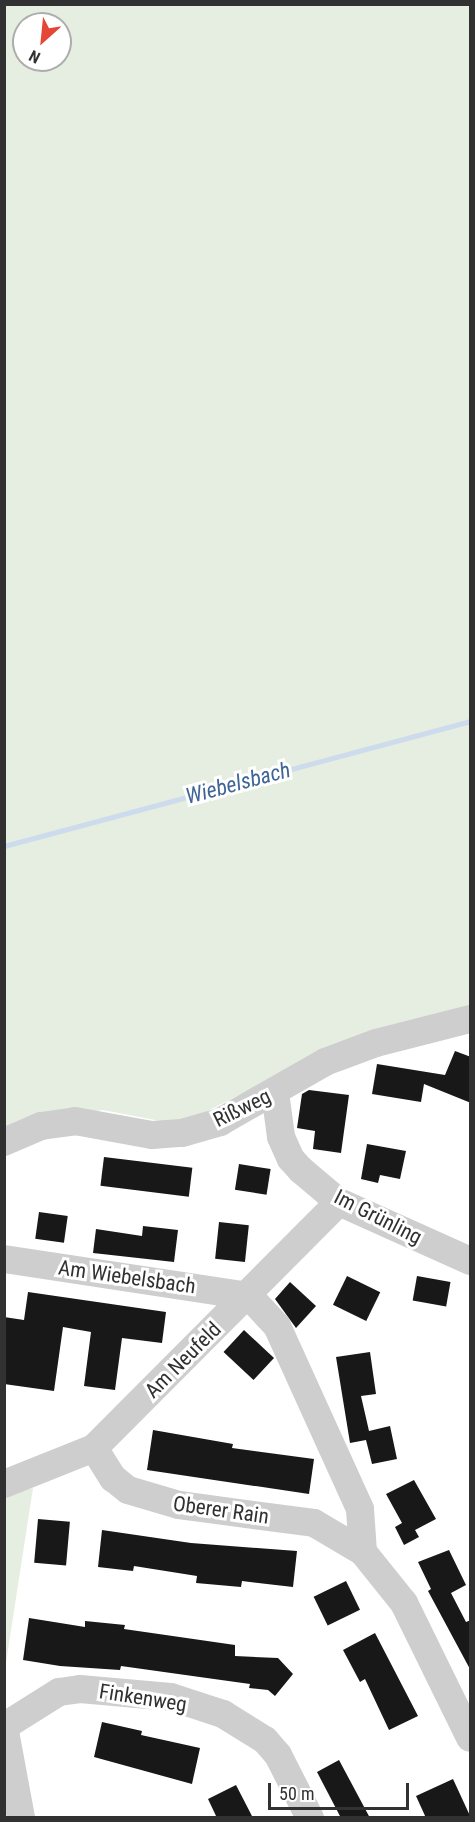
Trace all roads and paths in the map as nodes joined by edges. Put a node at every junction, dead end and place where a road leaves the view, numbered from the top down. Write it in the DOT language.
graph roads {
  1 [pos="471,1019"];
  2 [pos="275,1092"];
  3 [pos="4,1142"];
  4 [pos="339,1202"];
  5 [pos="4,1259"];
  6 [pos="471,1262"];
  7 [pos="249,1296"];
  8 [pos="94,1448"];
  9 [pos="4,1484"];
  10 [pos="363,1552"];
  11 [pos="5,1726"];
  12 [pos="471,1738"];
  13 [pos="21,1818"];
  14 [pos="310,1818"];
  1 -- 2 [label="street, Rißweg"];
  2 -- 3 [label="street, Rißweg"];
  2 -- 4 [label="street, Im Grünling"];
  4 -- 6 [label="street, Im Grünling"];
  4 -- 7 [label="street, Am Neufeld"];
  5 -- 7 [label="street, Am Wiebelsbach"];
  7 -- 8 [label="street, Am Neufeld"];
  7 -- 10 [label="street"];
  8 -- 9 [label="street, Am Neufeld"];
  8 -- 10 [label="street, Oberer Rain"];
  10 -- 12 [label="street, Oberer Rain"];
  11 -- 13 [label="street"];
  11 -- 14 [label="street, Finkenweg"];
}
